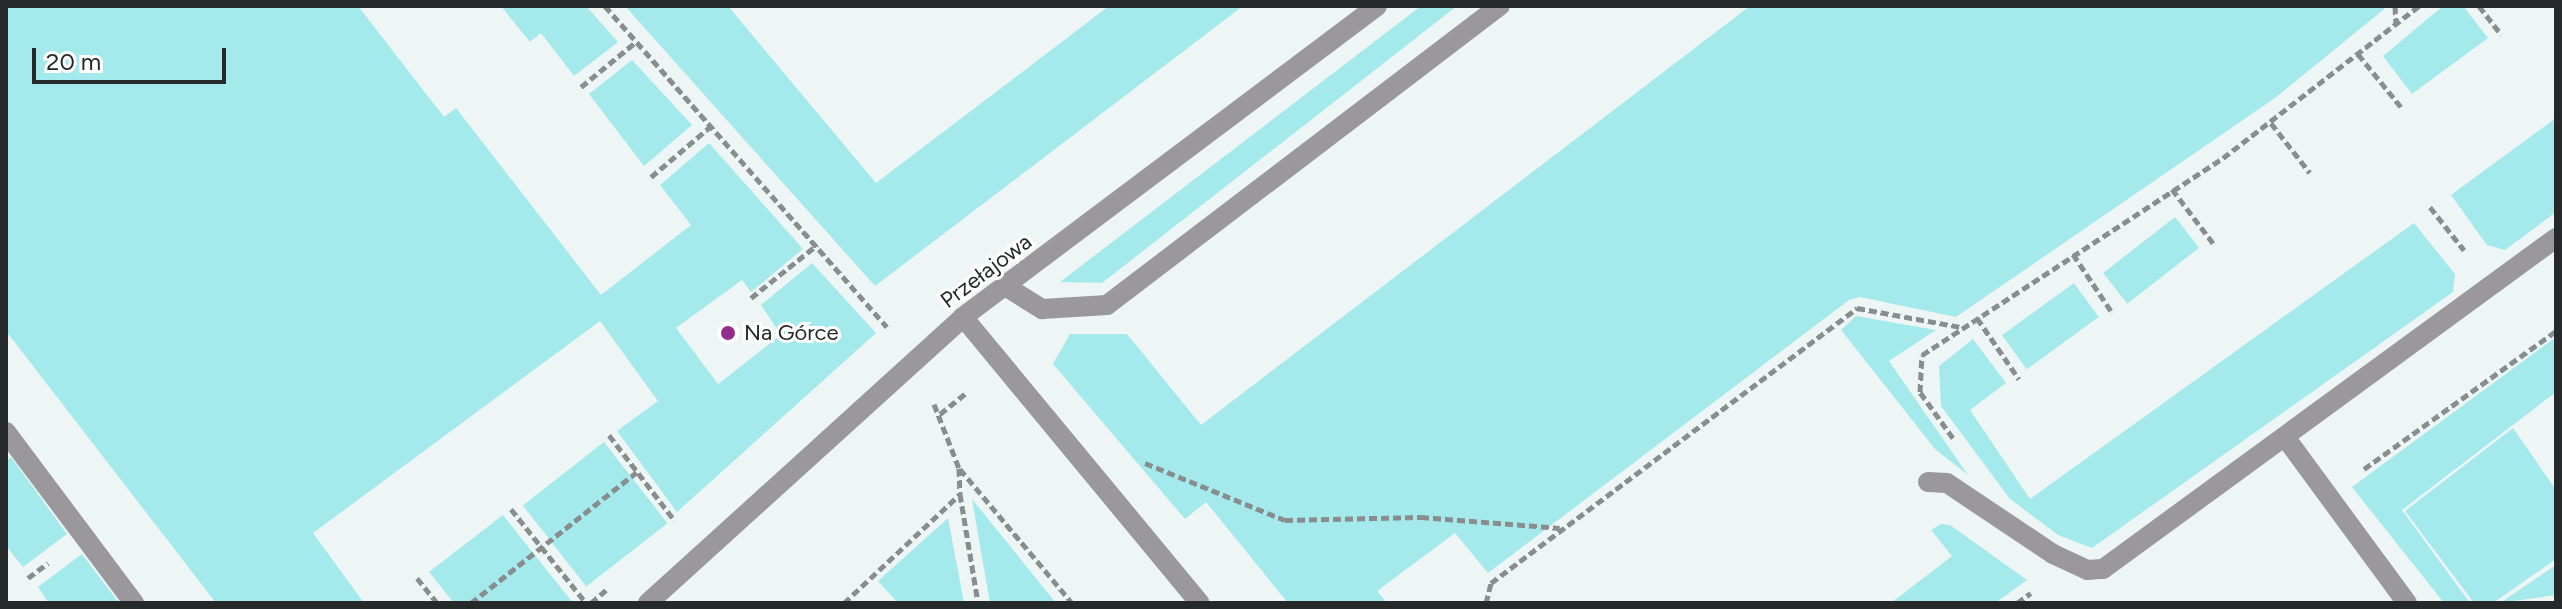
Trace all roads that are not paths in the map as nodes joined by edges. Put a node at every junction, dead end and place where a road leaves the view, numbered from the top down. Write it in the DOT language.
graph roads {
  1 [pos="1377,6"];
  2 [pos="1500,6"];
  3 [pos="2556,238"];
  4 [pos="1005,286"];
  5 [pos="963,317"];
  6 [pos="6,432"];
  7 [pos="2285,437"];
  8 [pos="1928,482"];
  9 [pos="134,603"];
  10 [pos="648,603"];
  11 [pos="1200,603"];
  12 [pos="2407,603"];
  1 -- 4 [label="street, Przełajowa"];
  2 -- 4 [label="street"];
  3 -- 7 [label="street"];
  4 -- 5 [label="street, Przełajowa"];
  5 -- 10 [label="street, Przełajowa"];
  5 -- 11 [label="street"];
  6 -- 9 [label="street"];
  7 -- 8 [label="street"];
  7 -- 12 [label="street"];
}
